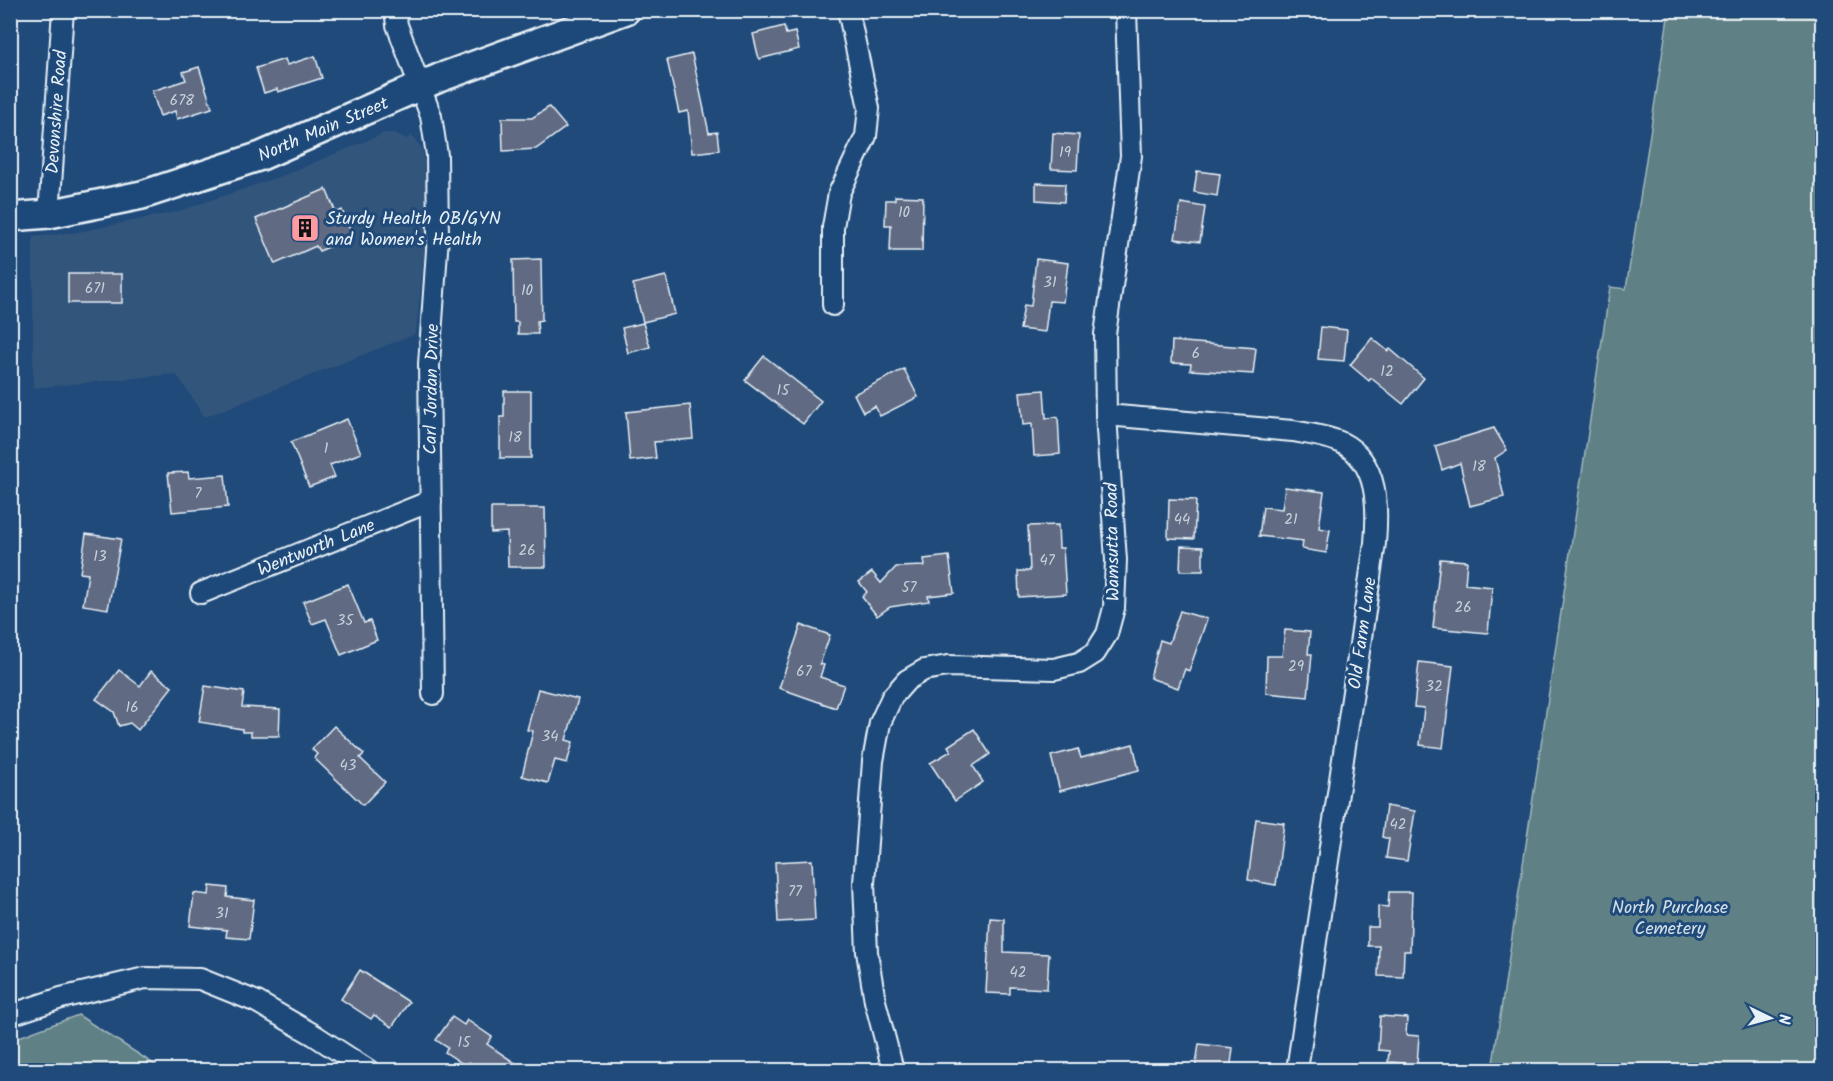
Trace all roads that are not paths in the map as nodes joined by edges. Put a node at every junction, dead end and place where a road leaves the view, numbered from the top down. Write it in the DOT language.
graph roads {
  1 [pos="63,10"];
  2 [pos="394,10"];
  3 [pos="626,10"];
  4 [pos="848,10"];
  5 [pos="1126,10"];
  6 [pos="419,87"];
  7 [pos="49,214"];
  8 [pos="10,217"];
  9 [pos="833,305"];
  10 [pos="1106,414"];
  11 [pos="431,501"];
  12 [pos="201,593"];
  13 [pos="434,694"];
  14 [pos="10,1015"];
  15 [pos="368,1071"];
  16 [pos="893,1071"];
  17 [pos="1297,1071"];
  1 -- 7 [label="street, Devonshire Road"];
  2 -- 6 [label="street, Carl Jordan Drive"];
  3 -- 6 [label="main road, North Main Street"];
  4 -- 9 [label="street"];
  5 -- 10 [label="street, Wamsutta Road"];
  6 -- 7 [label="main road, North Main Street"];
  6 -- 11 [label="street, Carl Jordan Drive"];
  7 -- 8 [label="main road, North Main Street"];
  10 -- 16 [label="street, Wamsutta Road"];
  10 -- 17 [label="street, Old Farm Lane"];
  11 -- 12 [label="street, Wentworth Lane"];
  11 -- 13 [label="street, Carl Jordan Drive"];
  14 -- 15 [label="street"];
}
